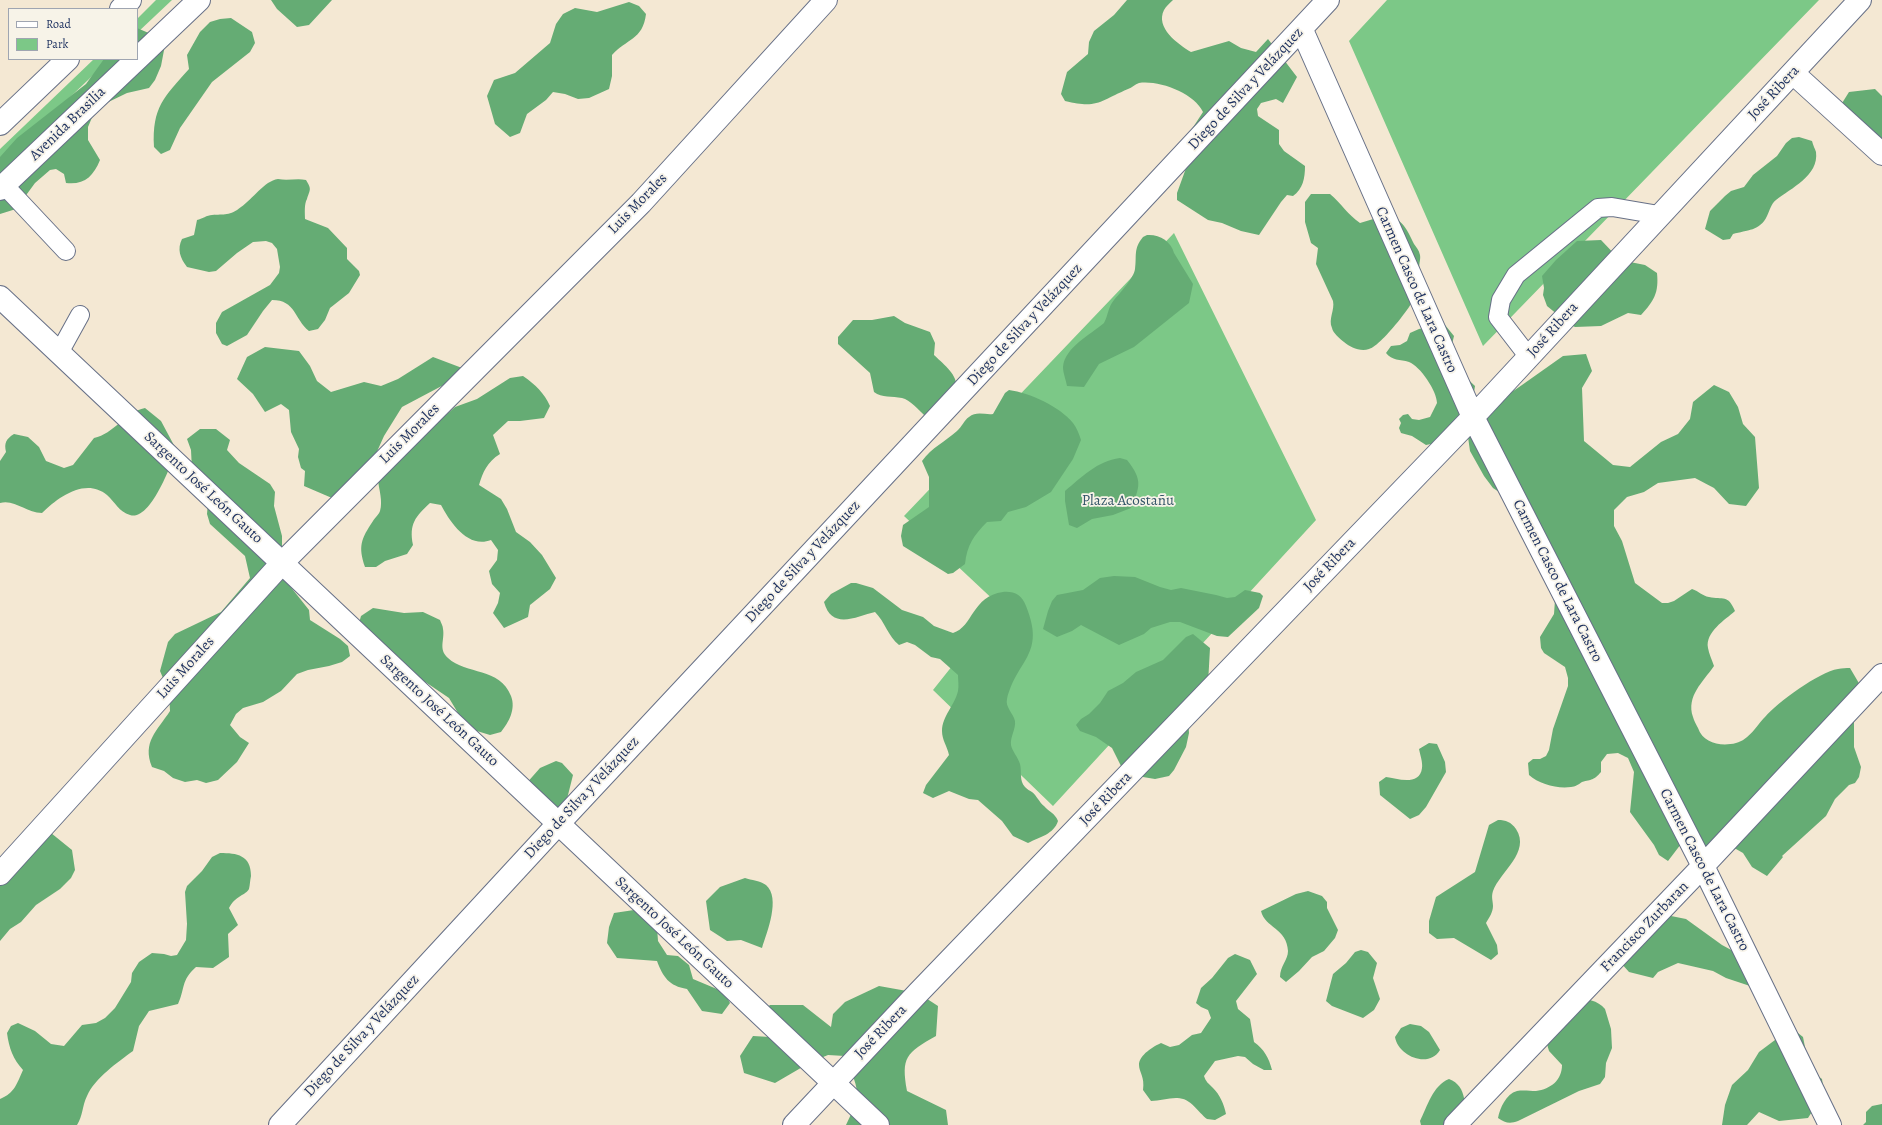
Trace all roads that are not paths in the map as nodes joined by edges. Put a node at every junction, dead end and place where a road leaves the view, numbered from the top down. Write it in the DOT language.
graph roads {
  1 [pos="130,0"];
  2 [pos="199,0"];
  3 [pos="826,0"];
  4 [pos="1328,0"];
  5 [pos="1860,0"];
  6 [pos="122,8"];
  7 [pos="1302,30"];
  8 [pos="138,58"];
  9 [pos="67,60"];
  10 [pos="136,60"];
  11 [pos="1793,73"];
  12 [pos="0,124"];
  13 [pos="1882,154"];
  14 [pos="2,187"];
  15 [pos="1659,215"];
  16 [pos="66,251"];
  17 [pos="0,297"];
  18 [pos="80,315"];
  19 [pos="59,352"];
  20 [pos="1528,356"];
  21 [pos="1472,417"];
  22 [pos="282,563"];
  23 [pos="1882,675"];
  24 [pos="558,824"];
  25 [pos="1703,866"];
  26 [pos="0,874"];
  27 [pos="833,1083"];
  28 [pos="280,1125"];
  29 [pos="794,1125"];
  30 [pos="878,1125"];
  31 [pos="1455,1125"];
  32 [pos="1830,1125"];
  1 -- 6 [label="street"];
  2 -- 8 [label="street, Avenida Brasilia"];
  3 -- 22 [label="street, Luis Morales"];
  4 -- 7 [label="street, Diego de Silva y Velázquez"];
  5 -- 11 [label="street, José Ribera"];
  7 -- 21 [label="street, Carmen Casco de Lara Castro"];
  7 -- 24 [label="street, Diego de Silva y Velázquez"];
  9 -- 12 [label="street"];
  10 -- 14 [label="street, Avenida Brasilia"];
  11 -- 13 [label="street"];
  11 -- 15 [label="street, José Ribera"];
  14 -- 16 [label="lane"];
  15 -- 20 [label="street, José Ribera"];
  15 -- 20 [label="lane"];
  17 -- 19 [label="street, Sargento José León Gauto"];
  18 -- 19 [label="lane"];
  19 -- 22 [label="street, Sargento José León Gauto"];
  20 -- 21 [label="street, José Ribera"];
  21 -- 25 [label="street, Carmen Casco de Lara Castro"];
  21 -- 27 [label="street, José Ribera"];
  22 -- 24 [label="street, Sargento José León Gauto"];
  22 -- 26 [label="street, Luis Morales"];
  23 -- 25 [label="street, Francisco Zurbaran"];
  24 -- 27 [label="street, Sargento José León Gauto"];
  24 -- 28 [label="street, Diego de Silva y Velázquez"];
  25 -- 31 [label="street, Francisco Zurbaran"];
  25 -- 32 [label="street, Carmen Casco de Lara Castro"];
  27 -- 29 [label="street, José Ribera"];
  27 -- 30 [label="street, Sargento José León Gauto"];
}
